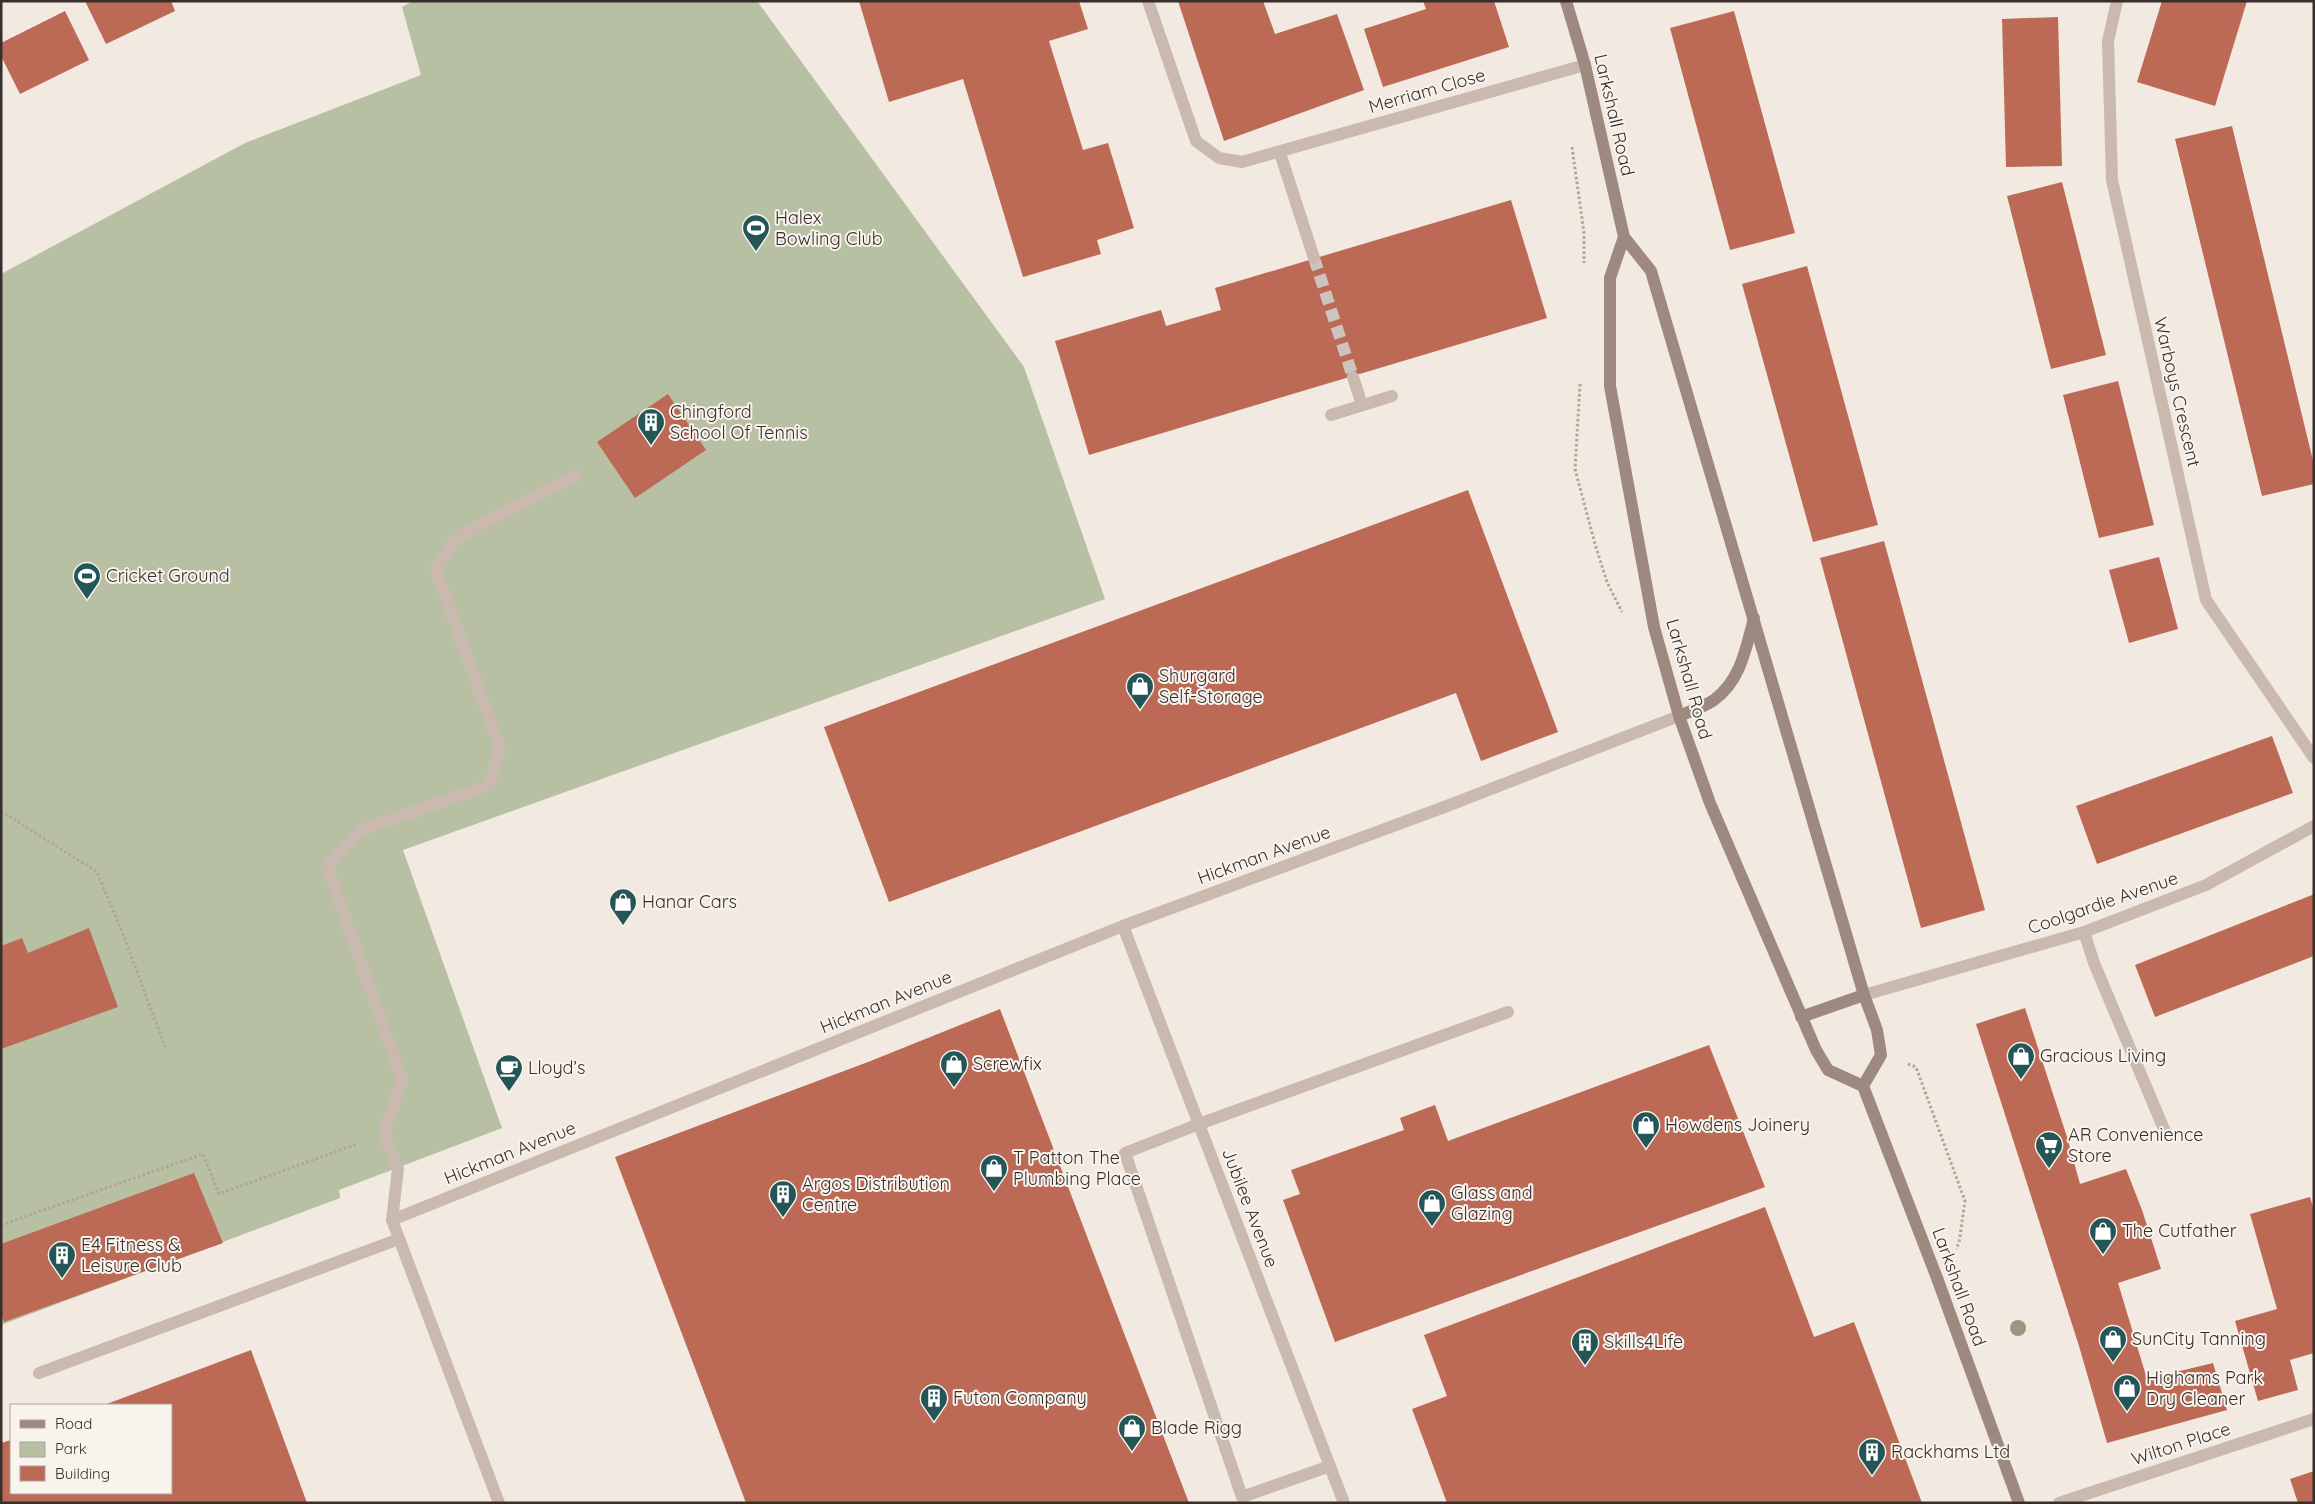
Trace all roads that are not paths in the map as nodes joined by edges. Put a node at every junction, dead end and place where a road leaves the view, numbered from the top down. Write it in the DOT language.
graph roads {
  1 [pos="1148,1"];
  2 [pos="1566,1"];
  3 [pos="2117,1"];
  4 [pos="1585,65"];
  5 [pos="1280,153"];
  6 [pos="1624,237"];
  7 [pos="1314,258"];
  8 [pos="1352,377"];
  9 [pos="1392,396"];
  10 [pos="1362,406"];
  11 [pos="1331,415"];
  12 [pos="577,475"];
  13 [pos="1754,618"];
  14 [pos="1679,716"];
  15 [pos="2314,758"];
  16 [pos="2314,826"];
  17 [pos="1123,926"];
  18 [pos="2084,932"];
  19 [pos="1864,995"];
  20 [pos="1508,1012"];
  21 [pos="1801,1017"];
  22 [pos="1863,1086"];
  23 [pos="1199,1124"];
  24 [pos="2166,1134"];
  25 [pos="392,1220"];
  26 [pos="399,1239"];
  27 [pos="39,1374"];
  28 [pos="2314,1419"];
  29 [pos="1330,1466"];
  30 [pos="1243,1500"];
  31 [pos="499,1503"];
  32 [pos="1344,1503"];
  33 [pos="2019,1503"];
  34 [pos="2059,1503"];
  1 -- 5 [label="street, Merriam Close"];
  2 -- 4 [label="main road, Larkshall Road"];
  3 -- 15 [label="street, Warboys Crescent"];
  4 -- 5 [label="street, Merriam Close"];
  4 -- 6 [label="main road, Larkshall Road"];
  5 -- 7 [label="street"];
  6 -- 13 [label="main road, Larkshall Road"];
  6 -- 14 [label="main road, Larkshall Road"];
  8 -- 10 [label="street"];
  9 -- 10 [label="street"];
  10 -- 11 [label="street"];
  12 -- 25 [label="street"];
  13 -- 14 [label="main road"];
  13 -- 19 [label="main road, Larkshall Road"];
  14 -- 17 [label="street, Hickman Avenue"];
  14 -- 21 [label="main road, Larkshall Road"];
  16 -- 18 [label="street, Coolgardie Avenue"];
  17 -- 23 [label="street, Jubilee Avenue"];
  17 -- 25 [label="street, Hickman Avenue"];
  18 -- 19 [label="street, Coolgardie Avenue"];
  18 -- 24 [label="street"];
  19 -- 21 [label="main road"];
  19 -- 22 [label="main road, Larkshall Road"];
  20 -- 23 [label="street"];
  21 -- 22 [label="main road, Larkshall Road"];
  22 -- 33 [label="main road, Larkshall Road"];
  23 -- 29 [label="street, Jubilee Avenue"];
  23 -- 30 [label="street"];
  25 -- 26 [label="street"];
  26 -- 27 [label="street"];
  26 -- 31 [label="street"];
  28 -- 34 [label="street, Wilton Place"];
  29 -- 30 [label="street"];
  29 -- 32 [label="street, Jubilee Avenue"];
}
